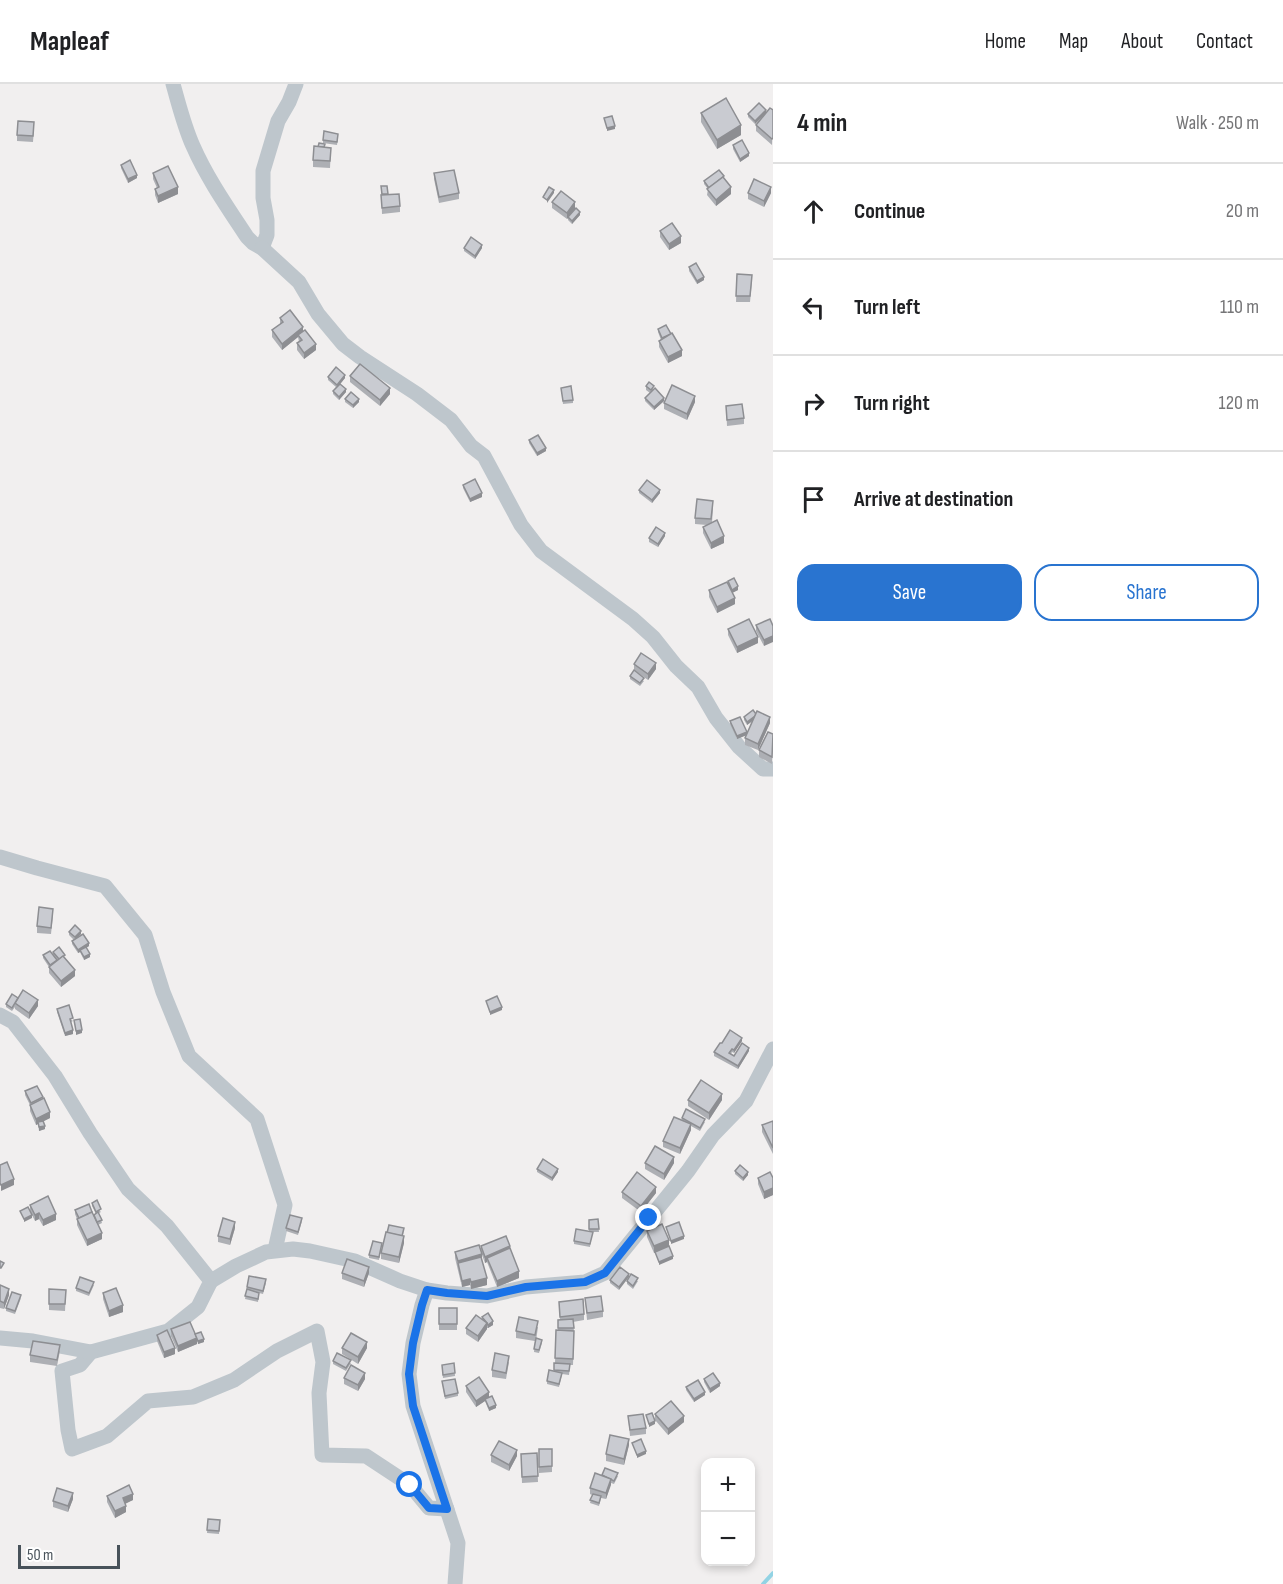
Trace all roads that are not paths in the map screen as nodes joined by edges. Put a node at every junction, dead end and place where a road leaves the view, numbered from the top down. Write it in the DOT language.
graph roads {
  1 [pos="173,84"];
  2 [pos="296,84"];
  3 [pos="262,248"];
  4 [pos="773,769"];
  5 [pos="0,857"];
  6 [pos="0,1015"];
  7 [pos="773,1049"];
  8 [pos="275,1250"];
  9 [pos="211,1281"];
  10 [pos="427,1290"];
  11 [pos="0,1338"];
  12 [pos="91,1352"];
  13 [pos="447,1509"];
  14 [pos="455,1584"];
  1 -- 3 [label="street"];
  2 -- 3 [label="street"];
  3 -- 4 [label="street"];
  5 -- 8 [label="street"];
  6 -- 9 [label="street"];
  7 -- 10 [label="street"];
  8 -- 9 [label="street"];
  8 -- 10 [label="street"];
  9 -- 12 [label="street"];
  10 -- 13 [label="street"];
  11 -- 12 [label="street"];
  12 -- 13 [label="street"];
  13 -- 14 [label="street"];
}
